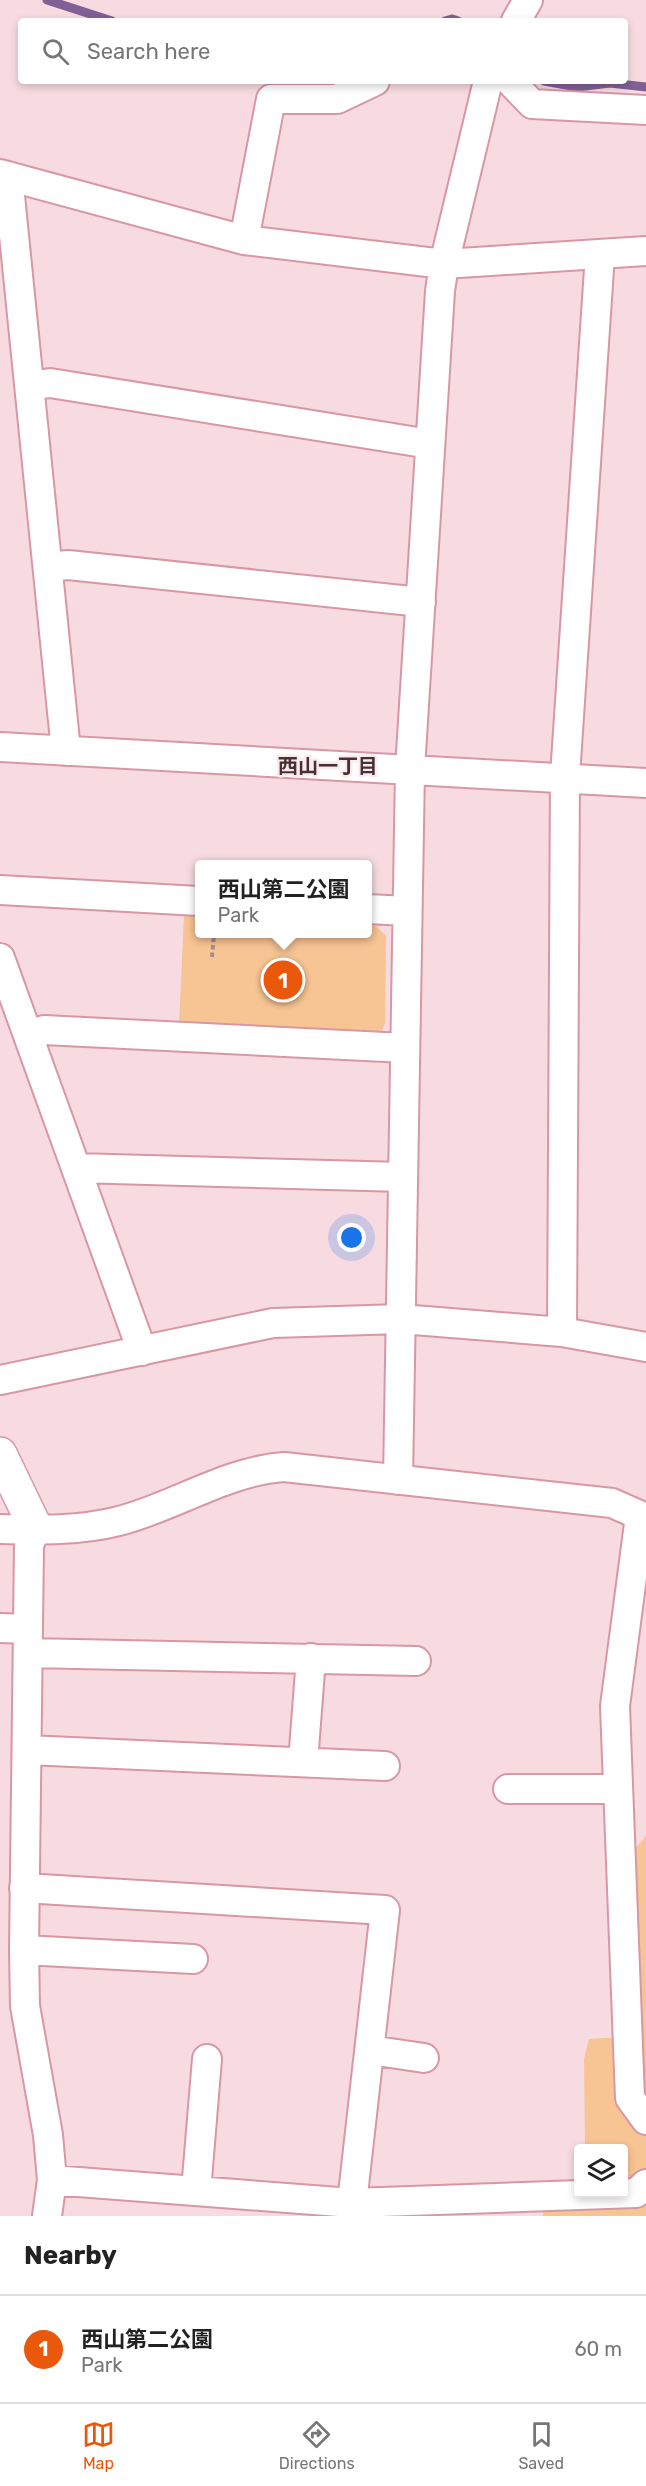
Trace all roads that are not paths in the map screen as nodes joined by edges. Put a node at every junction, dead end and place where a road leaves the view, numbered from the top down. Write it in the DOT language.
graph roads {
  1 [pos="528,0"];
  2 [pos="518,18"];
  3 [pos="369,84"];
  4 [pos="487,84"];
  5 [pos="513,84"];
  6 [pos="646,110"];
  7 [pos="4,175"];
  8 [pos="244,240"];
  9 [pos="646,251"];
  10 [pos="600,254"];
  11 [pos="444,264"];
  12 [pos="30,386"];
  13 [pos="430,444"];
  14 [pos="48,567"];
  15 [pos="420,602"];
  16 [pos="0,747"];
  17 [pos="66,751"];
  18 [pos="410,769"];
  19 [pos="565,776"];
  20 [pos="646,783"];
  21 [pos="0,890"];
  22 [pos="195,901"];
  23 [pos="372,909"];
  24 [pos="407,911"];
  25 [pos="0,958"];
  26 [pos="29,1035"];
  27 [pos="405,1048"];
  28 [pos="76,1168"];
  29 [pos="403,1176"];
  30 [pos="401,1319"];
  31 [pos="562,1332"];
  32 [pos="646,1347"];
  33 [pos="142,1351"];
  34 [pos="0,1380"];
  35 [pos="0,1454"];
  36 [pos="398,1480"];
  37 [pos="643,1517"];
  38 [pos="0,1529"];
  39 [pos="36,1529"];
  40 [pos="0,1628"];
  41 [pos="28,1641"];
  42 [pos="311,1658"];
  43 [pos="416,1661"];
  44 [pos="27,1750"];
  45 [pos="303,1762"];
  46 [pos="385,1766"];
  47 [pos="508,1789"];
  48 [pos="618,1789"];
  49 [pos="16,1900"];
  50 [pos="24,1950"];
  51 [pos="193,1959"];
  52 [pos="370,2050"];
  53 [pos="424,2058"];
  54 [pos="207,2060"];
  55 [pos="646,2120"];
  56 [pos="52,2180"];
  57 [pos="646,2184"];
  58 [pos="196,2191"];
  59 [pos="352,2203"];
  60 [pos="47,2216"];
  1 -- 2 [label="street"];
  3 -- 8 [label="street"];
  4 -- 11 [label="street"];
  5 -- 6 [label="street"];
  7 -- 8 [label="street"];
  7 -- 12 [label="street"];
  8 -- 11 [label="street"];
  9 -- 10 [label="street"];
  10 -- 11 [label="street"];
  10 -- 19 [label="street"];
  11 -- 13 [label="street"];
  12 -- 13 [label="street"];
  12 -- 14 [label="street"];
  13 -- 15 [label="street"];
  14 -- 15 [label="street"];
  14 -- 17 [label="street"];
  15 -- 18 [label="street"];
  16 -- 17 [label="street"];
  17 -- 18 [label="street"];
  18 -- 19 [label="street"];
  18 -- 24 [label="street"];
  19 -- 20 [label="street"];
  19 -- 31 [label="street"];
  21 -- 22 [label="street"];
  23 -- 24 [label="street"];
  24 -- 27 [label="street"];
  25 -- 26 [label="street"];
  26 -- 27 [label="street"];
  26 -- 28 [label="street"];
  27 -- 29 [label="street"];
  28 -- 29 [label="street"];
  28 -- 33 [label="street"];
  29 -- 30 [label="street"];
  30 -- 31 [label="street"];
  30 -- 33 [label="street"];
  30 -- 36 [label="street"];
  31 -- 32 [label="street"];
  33 -- 34 [label="street"];
  35 -- 39 [label="street"];
  36 -- 37 [label="street"];
  36 -- 39 [label="street"];
  37 -- 48 [label="street"];
  38 -- 39 [label="street"];
  39 -- 41 [label="street"];
  40 -- 41 [label="street"];
  41 -- 42 [label="street"];
  41 -- 44 [label="street"];
  42 -- 43 [label="street"];
  42 -- 45 [label="street"];
  44 -- 45 [label="street"];
  44 -- 49 [label="street"];
  45 -- 46 [label="street"];
  47 -- 48 [label="street"];
  48 -- 55 [label="street"];
  49 -- 50 [label="street"];
  49 -- 52 [label="street"];
  50 -- 51 [label="street"];
  50 -- 56 [label="street"];
  52 -- 53 [label="street"];
  52 -- 59 [label="street"];
  54 -- 58 [label="street"];
  56 -- 58 [label="street"];
  56 -- 60 [label="street"];
  57 -- 59 [label="street"];
  58 -- 59 [label="street"];
}
